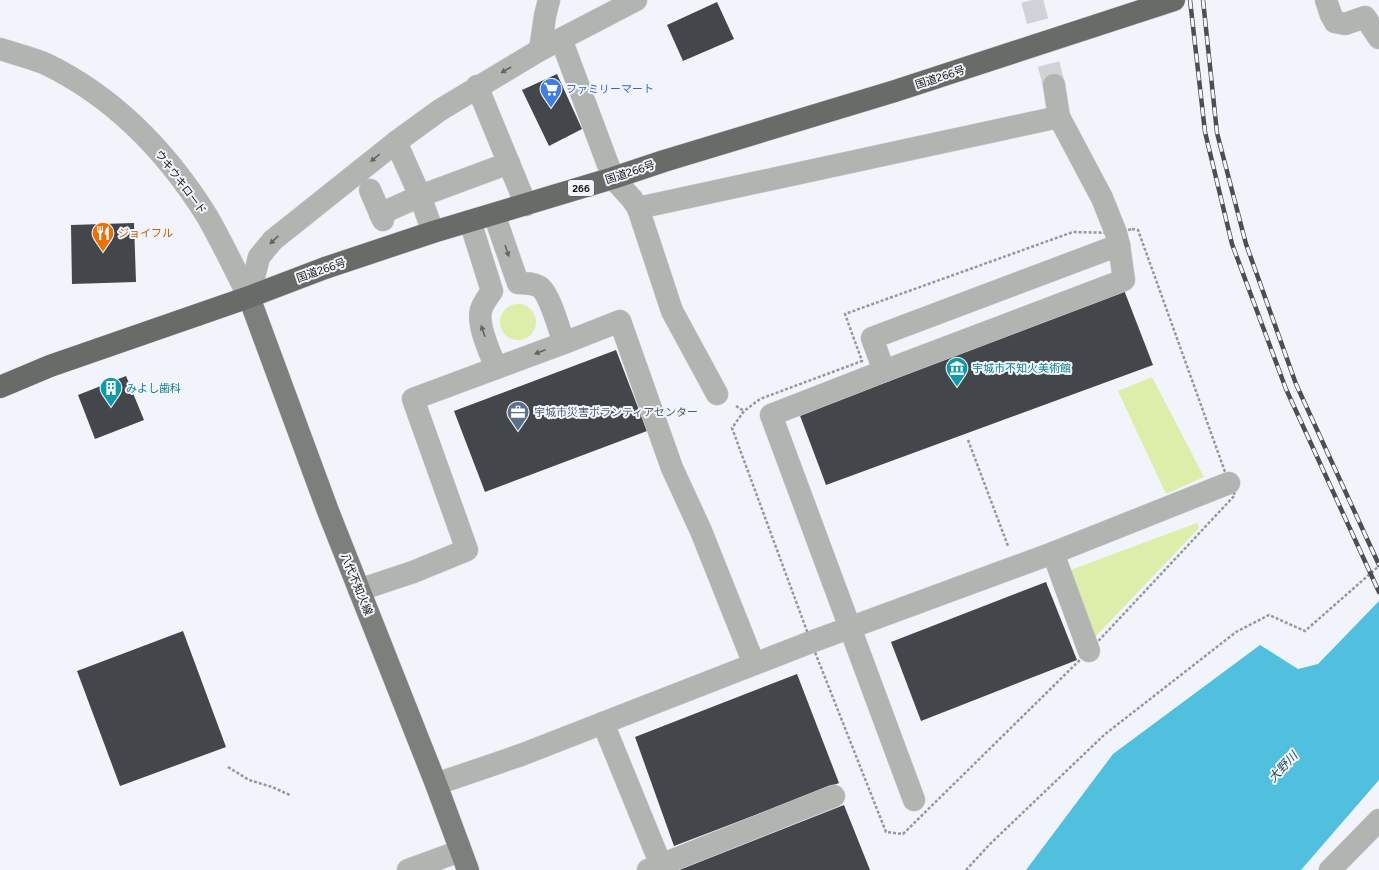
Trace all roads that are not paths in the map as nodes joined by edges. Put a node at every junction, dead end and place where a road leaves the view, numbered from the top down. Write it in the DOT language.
graph roads {
  1 [pos="549,0"];
  2 [pos="636,0"];
  3 [pos="1326,0"];
  4 [pos="1170,1"];
  5 [pos="1372,14"];
  6 [pos="1379,38"];
  7 [pos="561,39"];
  8 [pos="0,49"];
  9 [pos="540,50"];
  10 [pos="477,86"];
  11 [pos="1054,86"];
  12 [pos="1059,117"];
  13 [pos="396,142"];
  14 [pos="509,163"];
  15 [pos="613,178"];
  16 [pos="370,190"];
  17 [pos="420,196"];
  18 [pos="526,205"];
  19 [pos="638,208"];
  20 [pos="494,214"];
  21 [pos="470,221"];
  22 [pos="433,232"];
  23 [pos="1118,239"];
  24 [pos="249,296"];
  25 [pos="564,342"];
  26 [pos="496,368"];
  27 [pos="884,371"];
  28 [pos="0,387"];
  29 [pos="718,394"];
  30 [pos="1230,483"];
  31 [pos="1053,553"];
  32 [pos="359,590"];
  33 [pos="849,629"];
  34 [pos="1089,651"];
  35 [pos="754,664"];
  36 [pos="603,723"];
  37 [pos="436,784"];
  38 [pos="834,796"];
  39 [pos="914,800"];
  40 [pos="1379,820"];
  41 [pos="464,860"];
  42 [pos="653,868"];
  43 [pos="408,870"];
  44 [pos="1330,870"];
  1 -- 9 [label="street"];
  2 -- 7 [label="street"];
  3 -- 5 [label="street"];
  4 -- 15 [label="highway, 国道266号 / 266"];
  5 -- 6 [label="street"];
  7 -- 9 [label="street"];
  7 -- 15 [label="street"];
  8 -- 24 [label="street, ウキウキロード"];
  9 -- 10 [label="street, one-way"];
  10 -- 13 [label="street"];
  10 -- 14 [label="street"];
  11 -- 12 [label="street"];
  12 -- 19 [label="street"];
  12 -- 23 [label="street"];
  13 -- 17 [label="street"];
  13 -- 24 [label="street, one-way"];
  14 -- 17 [label="street"];
  14 -- 18 [label="street"];
  15 -- 18 [label="highway, 国道266号 / 266"];
  15 -- 19 [label="street"];
  16 -- 17 [label="street"];
  17 -- 22 [label="street"];
  18 -- 20 [label="highway, 国道266号 / 266"];
  19 -- 29 [label="street"];
  20 -- 21 [label="highway, 国道266号 / 266"];
  20 -- 25 [label="street, one-way"];
  21 -- 22 [label="highway, 国道266号 / 266"];
  26 -- 21 [label="street, one-way"];
  22 -- 24 [label="highway, 国道266号 / 266"];
  23 -- 27 [label="street"];
  23 -- 27 [label="street"];
  24 -- 28 [label="highway, 国道266号 / 266"];
  24 -- 32 [label="main road, 八代不知火線"];
  25 -- 26 [label="street, one-way"];
  25 -- 35 [label="street"];
  26 -- 32 [label="street"];
  27 -- 33 [label="street"];
  30 -- 31 [label="street"];
  31 -- 33 [label="street"];
  31 -- 34 [label="street"];
  32 -- 37 [label="main road, 八代不知火線"];
  33 -- 35 [label="street"];
  33 -- 39 [label="street"];
  35 -- 36 [label="street"];
  36 -- 37 [label="street"];
  36 -- 42 [label="street"];
  37 -- 41 [label="main road, 八代不知火線"];
  38 -- 42 [label="street"];
  40 -- 44 [label="street"];
  41 -- 43 [label="street"];
}
